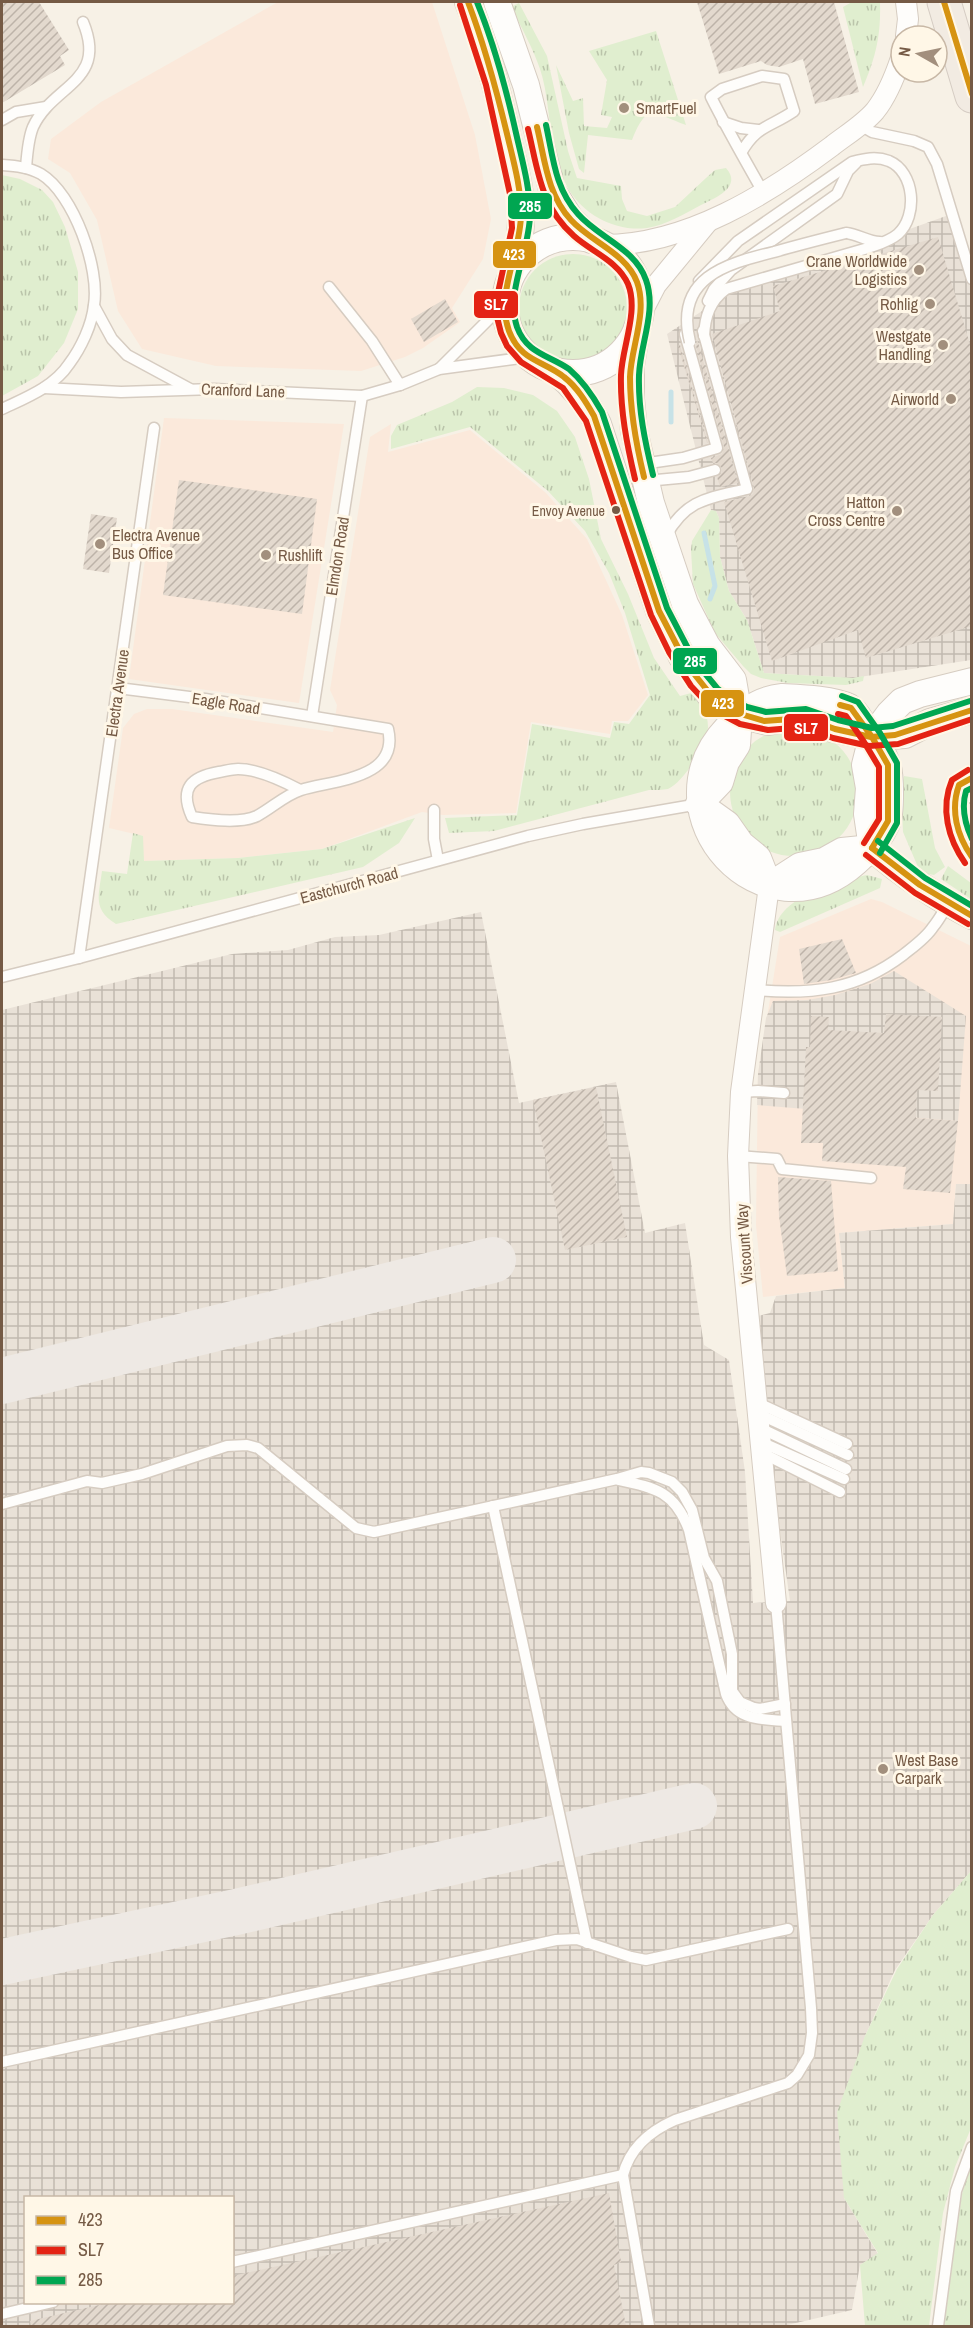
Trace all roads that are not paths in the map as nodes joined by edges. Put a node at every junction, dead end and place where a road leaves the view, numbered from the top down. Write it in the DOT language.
graph roads {
  1 [pos="468,2"];
  2 [pos="497,2"];
  3 [pos="906,2"];
  4 [pos="944,2"];
  5 [pos="83,22"];
  6 [pos="907,24"];
  7 [pos="890,84"];
  8 [pos="972,96"];
  9 [pos="46,107"];
  10 [pos="2,120"];
  11 [pos="723,122"];
  12 [pos="860,125"];
  13 [pos="758,130"];
  14 [pos="741,153"];
  15 [pos="2,165"];
  16 [pos="26,168"];
  17 [pos="763,192"];
  18 [pos="709,221"];
  19 [pos="598,242"];
  20 [pos="972,279"];
  21 [pos="329,287"];
  22 [pos="507,289"];
  23 [pos="94,306"];
  24 [pos="638,322"];
  25 [pos="705,336"];
  26 [pos="690,342"];
  27 [pos="528,357"];
  28 [pos="439,369"];
  29 [pos="555,371"];
  30 [pos="400,385"];
  31 [pos="44,388"];
  32 [pos="190,389"];
  33 [pos="362,396"];
  34 [pos="2,409"];
  35 [pos="154,428"];
  36 [pos="715,470"];
  37 [pos="643,472"];
  38 [pos="664,540"];
  39 [pos="972,681"];
  40 [pos="118,688"];
  41 [pos="972,710"];
  42 [pos="739,715"];
  43 [pos="312,716"];
  44 [pos="872,737"];
  45 [pos="968,780"];
  46 [pos="300,790"];
  47 [pos="972,798"];
  48 [pos="699,804"];
  49 [pos="434,810"];
  50 [pos="872,848"];
  51 [pos="972,858"];
  52 [pos="438,860"];
  53 [pos="769,886"];
  54 [pos="948,904"];
  55 [pos="972,916"];
  56 [pos="79,958"];
  57 [pos="2,977"];
  58 [pos="754,990"];
  59 [pos="741,1092"];
  60 [pos="784,1093"];
  61 [pos="738,1155"];
  62 [pos="871,1178"];
  63 [pos="760,1428"];
  64 [pos="847,1450"];
  65 [pos="845,1474"];
  66 [pos="617,1479"];
  67 [pos="840,1492"];
  68 [pos="2,1504"];
  69 [pos="493,1506"];
  70 [pos="776,1603"];
  71 [pos="785,1704"];
  72 [pos="786,1721"];
  73 [pos="788,1929"];
  74 [pos="587,1943"];
  75 [pos="2,2062"];
  76 [pos="972,2147"];
  77 [pos="623,2175"];
  78 [pos="234,2262"];
  79 [pos="44,2304"];
  80 [pos="2,2314"];
  81 [pos="649,2326"];
  82 [pos="938,2326"];
  1 -- 22 [label="street"];
  2 -- 19 [label="street"];
  3 -- 6 [label="street"];
  4 -- 8 [label="highway"];
  5 -- 9 [label="lane"];
  7 -- 12 [label="street"];
  9 -- 10 [label="lane"];
  9 -- 16 [label="lane"];
  11 -- 13 [label="lane"];
  11 -- 13 [label="lane"];
  11 -- 14 [label="lane"];
  12 -- 17 [label="street"];
  12 -- 20 [label="lane"];
  13 -- 14 [label="lane"];
  14 -- 17 [label="lane"];
  15 -- 16 [label="lane"];
  16 -- 23 [label="lane"];
  17 -- 18 [label="street"];
  18 -- 19 [label="street"];
  18 -- 24 [label="street"];
  19 -- 22 [label="street"];
  19 -- 24 [label="street"];
  21 -- 30 [label="lane"];
  22 -- 27 [label="street"];
  22 -- 28 [label="lane, Cranford Lane"];
  23 -- 31 [label="lane"];
  23 -- 32 [label="lane"];
  24 -- 29 [label="street"];
  24 -- 37 [label="street"];
  25 -- 37 [label="lane"];
  26 -- 38 [label="lane, bridge"];
  27 -- 28 [label="lane, Cranford Lane"];
  27 -- 29 [label="street"];
  28 -- 30 [label="lane, Cranford Lane"];
  29 -- 42 [label="street"];
  30 -- 33 [label="lane, Cranford Lane"];
  31 -- 32 [label="lane, Cranford Lane"];
  31 -- 34 [label="lane"];
  32 -- 33 [label="lane, Cranford Lane"];
  33 -- 43 [label="lane, Elmdon Road"];
  35 -- 40 [label="lane, Electra Avenue"];
  36 -- 37 [label="lane"];
  37 -- 38 [label="street"];
  38 -- 42 [label="street"];
  39 -- 44 [label="street"];
  40 -- 43 [label="lane, Eagle Road"];
  40 -- 56 [label="lane, Electra Avenue"];
  41 -- 44 [label="street"];
  42 -- 44 [label="street"];
  42 -- 48 [label="street"];
  43 -- 46 [label="lane, Eagle Road"];
  44 -- 50 [label="street"];
  45 -- 47 [label="lane"];
  45 -- 51 [label="lane"];
  46 -- 46 [label="lane"];
  48 -- 52 [label="lane, Eastchurch Road"];
  48 -- 53 [label="street"];
  49 -- 52 [label="lane"];
  50 -- 53 [label="street"];
  50 -- 54 [label="street"];
  52 -- 56 [label="lane, Eastchurch Road"];
  53 -- 58 [label="street, Viscount Way"];
  54 -- 55 [label="street"];
  54 -- 58 [label="lane"];
  56 -- 57 [label="lane, Eastchurch Road"];
  58 -- 59 [label="street, Viscount Way"];
  59 -- 60 [label="lane"];
  59 -- 61 [label="street, Viscount Way"];
  61 -- 62 [label="lane"];
  61 -- 63 [label="street, Viscount Way"];
  63 -- 64 [label="lane"];
  63 -- 65 [label="lane"];
  63 -- 67 [label="lane"];
  63 -- 70 [label="street, Viscount Way"];
  66 -- 69 [label="lane"];
  66 -- 71 [label="lane"];
  66 -- 72 [label="lane"];
  68 -- 69 [label="lane"];
  69 -- 74 [label="lane"];
  70 -- 71 [label="lane"];
  71 -- 72 [label="lane"];
  72 -- 77 [label="lane"];
  73 -- 74 [label="lane"];
  74 -- 75 [label="lane"];
  76 -- 82 [label="lane"];
  77 -- 78 [label="lane"];
  77 -- 81 [label="lane"];
  79 -- 80 [label="lane"];
}
